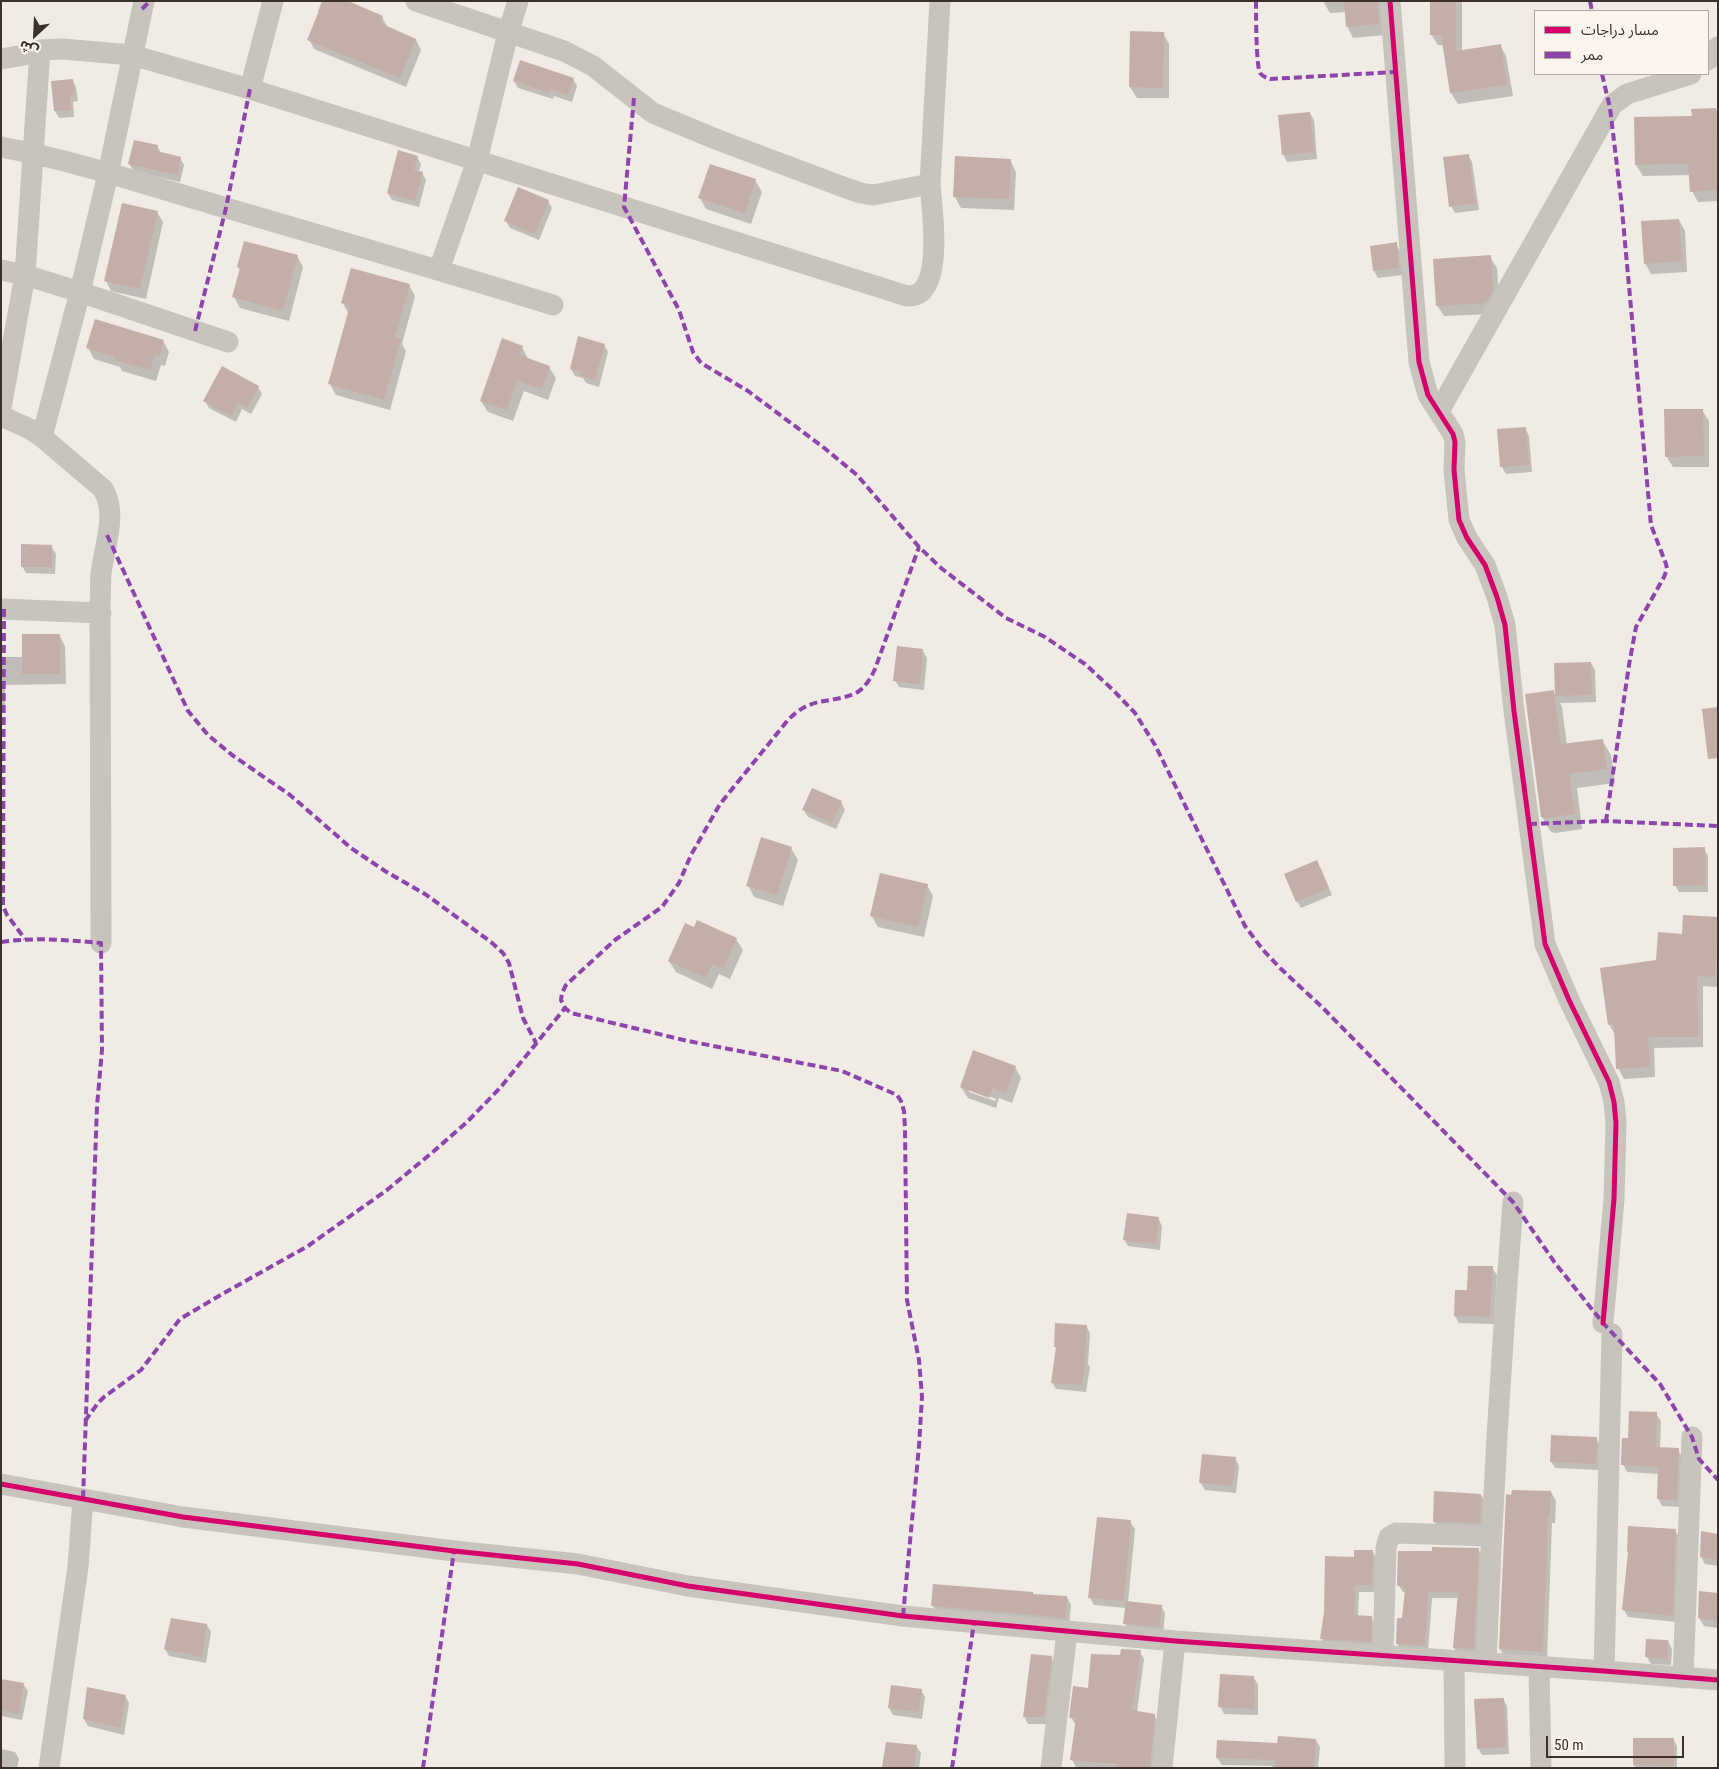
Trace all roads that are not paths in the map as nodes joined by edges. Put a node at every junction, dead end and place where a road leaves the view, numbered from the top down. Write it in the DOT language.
graph roads {
  1 [pos="144,1"];
  2 [pos="272,1"];
  3 [pos="416,1"];
  4 [pos="518,1"];
  5 [pos="940,1"];
  6 [pos="1390,1"];
  7 [pos="508,33"];
  8 [pos="1718,47"];
  9 [pos="40,50"];
  10 [pos="132,56"];
  11 [pos="1,58"];
  12 [pos="1709,59"];
  13 [pos="1688,75"];
  14 [pos="250,89"];
  15 [pos="1,147"];
  16 [pos="32,153"];
  17 [pos="477,161"];
  18 [pos="108,174"];
  19 [pos="930,184"];
  20 [pos="1,270"];
  21 [pos="439,270"];
  22 [pos="25,275"];
  23 [pos="80,292"];
  24 [pos="553,305"];
  25 [pos="228,342"];
  26 [pos="1,408"];
  27 [pos="1439,412"];
  28 [pos="1,416"];
  29 [pos="42,437"];
  30 [pos="1,609"];
  31 [pos="100,613"];
  32 [pos="101,943"];
  33 [pos="1513,1202"];
  34 [pos="1692,1437"];
  35 [pos="1,1484"];
  36 [pos="82,1499"];
  37 [pos="1491,1536"];
  38 [pos="1067,1632"];
  39 [pos="1175,1641"];
  40 [pos="1383,1656"];
  41 [pos="1454,1661"];
  42 [pos="1486,1663"];
  43 [pos="1539,1667"];
  44 [pos="1604,1671"];
  45 [pos="1683,1678"];
  46 [pos="1718,1680"];
  47 [pos="49,1768"];
  48 [pos="1051,1768"];
  49 [pos="1162,1768"];
  50 [pos="1455,1768"];
  51 [pos="1541,1768"];
  1 -- 10 [label="street"];
  2 -- 14 [label="street"];
  3 -- 7 [label="street"];
  4 -- 7 [label="street"];
  5 -- 19 [label="street"];
  6 -- 27 [label="street"];
  7 -- 17 [label="street"];
  7 -- 19 [label="street"];
  8 -- 12 [label="street"];
  9 -- 10 [label="street"];
  9 -- 11 [label="street"];
  9 -- 16 [label="street"];
  10 -- 14 [label="street"];
  10 -- 18 [label="street"];
  13 -- 27 [label="street"];
  14 -- 17 [label="street"];
  15 -- 16 [label="street"];
  16 -- 18 [label="street"];
  16 -- 22 [label="street"];
  17 -- 19 [label="street"];
  17 -- 21 [label="street"];
  18 -- 21 [label="street"];
  18 -- 23 [label="street"];
  20 -- 22 [label="street"];
  21 -- 24 [label="street"];
  22 -- 23 [label="street"];
  22 -- 26 [label="street"];
  23 -- 25 [label="street"];
  23 -- 29 [label="street"];
  27 -- 44 [label="street"];
  28 -- 29 [label="street"];
  29 -- 31 [label="street"];
  30 -- 31 [label="street"];
  31 -- 32 [label="street"];
  33 -- 37 [label="street"];
  34 -- 45 [label="street"];
  35 -- 36 [label="street"];
  36 -- 38 [label="street"];
  36 -- 47 [label="street"];
  37 -- 40 [label="street"];
  37 -- 42 [label="street"];
  38 -- 39 [label="street"];
  38 -- 48 [label="street"];
  39 -- 40 [label="street"];
  39 -- 49 [label="street"];
  40 -- 41 [label="street"];
  41 -- 42 [label="street"];
  41 -- 50 [label="street"];
  42 -- 43 [label="street"];
  43 -- 44 [label="street"];
  43 -- 51 [label="street"];
  44 -- 45 [label="street"];
  45 -- 46 [label="street"];
}
